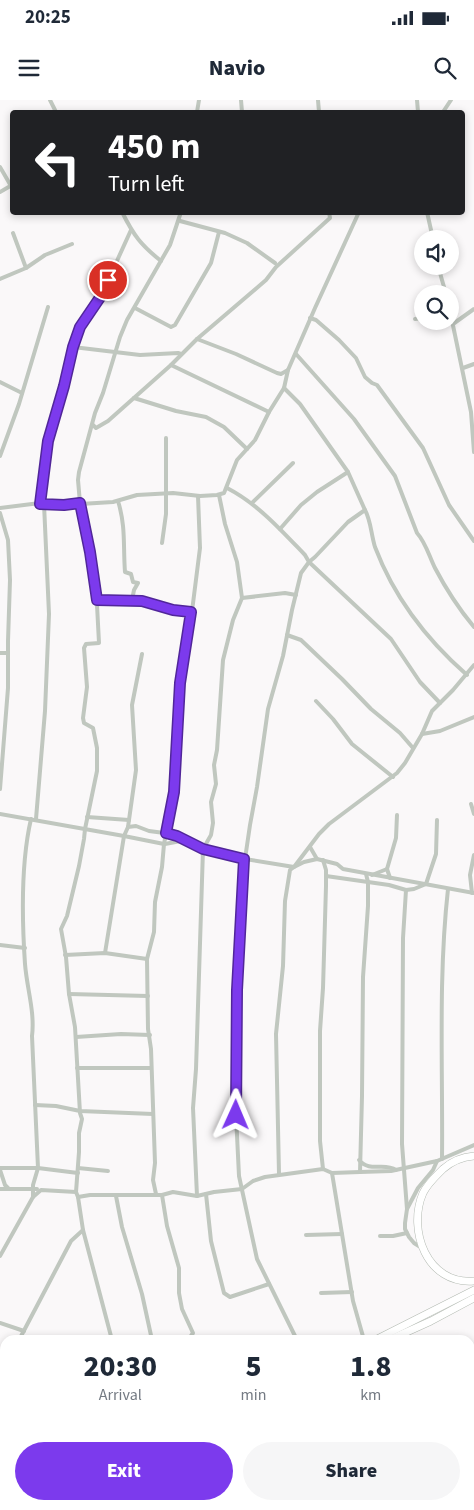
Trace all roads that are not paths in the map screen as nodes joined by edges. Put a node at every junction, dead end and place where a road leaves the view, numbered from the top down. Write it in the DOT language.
graph roads {
  1 [pos="0,167"];
  2 [pos="10,182"];
  3 [pos="124,215"];
  4 [pos="181,215"];
  5 [pos="330,215"];
  6 [pos="358,215"];
  7 [pos="428,215"];
  8 [pos="180,221"];
  9 [pos="131,230"];
  10 [pos="431,230"];
  11 [pos="219,232"];
  12 [pos="13,233"];
  13 [pos="72,244"];
  14 [pos="162,261"];
  15 [pos="274,263"];
  16 [pos="26,268"];
  17 [pos="0,279"];
  18 [pos="48,307"];
  19 [pos="135,308"];
  20 [pos="474,309"];
  21 [pos="310,318"];
  22 [pos="459,320"];
  23 [pos="454,330"];
  24 [pos="197,339"];
  25 [pos="73,347"];
  26 [pos="181,354"];
  27 [pos="296,354"];
  28 [pos="474,364"];
  29 [pos="171,365"];
  30 [pos="463,368"];
  31 [pos="288,370"];
  32 [pos="0,382"];
  33 [pos="284,388"];
  34 [pos="22,393"];
  35 [pos="134,398"];
  36 [pos="473,411"];
  37 [pos="269,412"];
  38 [pos="93,425"];
  39 [pos="166,438"];
  40 [pos="247,448"];
  41 [pos="474,452"];
  42 [pos="0,456"];
  43 [pos="292,463"];
  44 [pos="348,472"];
  45 [pos="227,488"];
  46 [pos="165,494"];
  47 [pos="219,495"];
  48 [pos="198,496"];
  49 [pos="118,501"];
  50 [pos="80,503"];
  51 [pos="252,503"];
  52 [pos="42,504"];
  53 [pos="0,508"];
  54 [pos="365,510"];
  55 [pos="0,513"];
  56 [pos="280,529"];
  57 [pos="474,541"];
  58 [pos="162,543"];
  59 [pos="309,562"];
  60 [pos="296,595"];
  61 [pos="242,598"];
  62 [pos="97,600"];
  63 [pos="132,600"];
  64 [pos="191,612"];
  65 [pos="474,627"];
  66 [pos="287,635"];
  67 [pos="0,653"];
  68 [pos="8,653"];
  69 [pos="142,654"];
  70 [pos="474,665"];
  71 [pos="467,675"];
  72 [pos="316,701"];
  73 [pos="440,703"];
  74 [pos="473,718"];
  75 [pos="422,734"];
  76 [pos="413,748"];
  77 [pos="393,777"];
  78 [pos="0,788"];
  79 [pos="471,804"];
  80 [pos="0,814"];
  81 [pos="474,814"];
  82 [pos="397,815"];
  83 [pos="87,817"];
  84 [pos="34,819"];
  85 [pos="129,820"];
  86 [pos="437,820"];
  87 [pos="128,827"];
  88 [pos="85,829"];
  89 [pos="166,833"];
  90 [pos="172,834"];
  91 [pos="124,836"];
  92 [pos="186,840"];
  93 [pos="179,842"];
  94 [pos="164,844"];
  95 [pos="310,847"];
  96 [pos="203,849"];
  97 [pos="474,855"];
  98 [pos="244,859"];
  99 [pos="317,859"];
  100 [pos="323,860"];
  101 [pos="294,867"];
  102 [pos="387,869"];
  103 [pos="366,874"];
  104 [pos="372,874"];
  105 [pos="326,876"];
  106 [pos="390,878"];
  107 [pos="368,882"];
  108 [pos="426,884"];
  109 [pos="448,889"];
  110 [pos="406,890"];
  111 [pos="473,893"];
  112 [pos="0,945"];
  113 [pos="25,948"];
  114 [pos="105,953"];
  115 [pos="65,955"];
  116 [pos="147,959"];
  117 [pos="68,994"];
  118 [pos="148,996"];
  119 [pos="150,1034"];
  120 [pos="76,1037"];
  121 [pos="77,1068"];
  122 [pos="151,1068"];
  123 [pos="36,1105"];
  124 [pos="80,1111"];
  125 [pos="153,1114"];
  126 [pos="474,1145"];
  127 [pos="474,1156"];
  128 [pos="442,1159"];
  129 [pos="360,1160"];
  130 [pos="437,1161"];
  131 [pos="38,1168"];
  132 [pos="0,1169"];
  133 [pos="323,1169"];
  134 [pos="404,1169"];
  135 [pos="78,1170"];
  136 [pos="397,1170"];
  137 [pos="108,1171"];
  138 [pos="360,1172"];
  139 [pos="332,1173"];
  140 [pos="279,1174"];
  141 [pos="8,1188"];
  142 [pos="418,1188"];
  143 [pos="0,1189"];
  144 [pos="34,1189"];
  145 [pos="242,1189"];
  146 [pos="41,1190"];
  147 [pos="76,1192"];
  148 [pos="156,1194"];
  149 [pos="206,1194"];
  150 [pos="162,1195"];
  151 [pos="116,1196"];
  152 [pos="197,1196"];
  153 [pos="33,1197"];
  154 [pos="78,1197"];
  155 [pos="406,1197"];
  156 [pos="407,1209"];
  157 [pos="83,1230"];
  158 [pos="407,1233"];
  159 [pos="342,1234"];
  160 [pos="306,1235"];
  161 [pos="380,1236"];
  162 [pos="422,1248"];
  163 [pos="0,1256"];
  164 [pos="474,1281"];
  165 [pos="269,1284"];
  166 [pos="474,1290"];
  167 [pos="352,1292"];
  168 [pos="321,1293"];
  169 [pos="474,1298"];
  170 [pos="0,1323"];
  171 [pos="24,1331"];
  172 [pos="22,1335"];
  173 [pos="111,1335"];
  174 [pos="150,1335"];
  175 [pos="192,1335"];
  176 [pos="294,1335"];
  177 [pos="363,1335"];
  178 [pos="385,1335"];
  179 [pos="400,1335"];
  1 -- 2 [label="street"];
  3 -- 9 [label="street"];
  4 -- 8 [label="street"];
  5 -- 24 [label="street"];
  6 -- 21 [label="street"];
  7 -- 10 [label="street"];
  8 -- 11 [label="street"];
  8 -- 14 [label="street"];
  9 -- 14 [label="street"];
  9 -- 25 [label="street"];
  11 -- 15 [label="street"];
  11 -- 19 [label="street"];
  12 -- 16 [label="street"];
  13 -- 16 [label="street"];
  14 -- 19 [label="street"];
  16 -- 17 [label="street"];
  18 -- 34 [label="street"];
  19 -- 38 [label="street"];
  20 -- 22 [label="street"];
  21 -- 27 [label="street"];
  21 -- 57 [label="street"];
  23 -- 30 [label="street"];
  24 -- 26 [label="street"];
  24 -- 31 [label="street"];
  25 -- 26 [label="street"];
  25 -- 52 [label="street"];
  26 -- 29 [label="street"];
  27 -- 31 [label="street"];
  27 -- 65 [label="street"];
  28 -- 30 [label="street"];
  29 -- 35 [label="street"];
  29 -- 37 [label="street"];
  30 -- 36 [label="street"];
  31 -- 33 [label="street"];
  32 -- 34 [label="street"];
  33 -- 37 [label="street"];
  33 -- 44 [label="street"];
  34 -- 42 [label="street"];
  35 -- 38 [label="street"];
  35 -- 40 [label="street"];
  36 -- 41 [label="street"];
  37 -- 40 [label="street"];
  38 -- 50 [label="street"];
  39 -- 46 [label="street"];
  40 -- 45 [label="street"];
  43 -- 51 [label="street"];
  44 -- 54 [label="street"];
  44 -- 56 [label="street"];
  45 -- 47 [label="street"];
  45 -- 51 [label="street"];
  46 -- 48 [label="street"];
  46 -- 49 [label="street"];
  46 -- 58 [label="street"];
  47 -- 48 [label="street"];
  47 -- 61 [label="street"];
  48 -- 64 [label="street"];
  49 -- 50 [label="street"];
  49 -- 63 [label="street"];
  50 -- 52 [label="street"];
  50 -- 62 [label="street"];
  51 -- 56 [label="street"];
  52 -- 53 [label="street"];
  52 -- 84 [label="street"];
  54 -- 59 [label="street"];
  54 -- 71 [label="street"];
  55 -- 68 [label="street"];
  56 -- 59 [label="street"];
  59 -- 60 [label="street"];
  59 -- 73 [label="street"];
  60 -- 61 [label="street"];
  60 -- 66 [label="street"];
  61 -- 96 [label="street"];
  62 -- 63 [label="street"];
  62 -- 83 [label="street"];
  63 -- 64 [label="street"];
  64 -- 89 [label="street"];
  66 -- 76 [label="street"];
  66 -- 98 [label="street"];
  67 -- 68 [label="street"];
  68 -- 78 [label="street"];
  69 -- 85 [label="street"];
  70 -- 71 [label="street"];
  71 -- 73 [label="street"];
  72 -- 77 [label="street"];
  73 -- 75 [label="street"];
  74 -- 75 [label="street"];
  75 -- 76 [label="street"];
  76 -- 77 [label="street"];
  77 -- 95 [label="street"];
  79 -- 81 [label="street"];
  80 -- 84 [label="street"];
  82 -- 102 [label="street"];
  83 -- 85 [label="street"];
  83 -- 88 [label="street"];
  84 -- 88 [label="street"];
  84 -- 113 [label="street"];
  85 -- 87 [label="street"];
  86 -- 108 [label="street"];
  87 -- 89 [label="street"];
  87 -- 91 [label="street"];
  88 -- 91 [label="street"];
  88 -- 115 [label="street"];
  89 -- 90 [label="street"];
  89 -- 94 [label="street"];
  90 -- 92 [label="street"];
  90 -- 93 [label="street"];
  91 -- 94 [label="street"];
  91 -- 114 [label="street"];
  92 -- 93 [label="street"];
  92 -- 96 [label="street"];
  93 -- 94 [label="street"];
  94 -- 116 [label="street"];
  95 -- 99 [label="street"];
  95 -- 101 [label="street"];
  96 -- 98 [label="street"];
  96 -- 152 [label="street"];
  97 -- 111 [label="street"];
  98 -- 101 [label="street"];
  98 -- 145 [label="street"];
  99 -- 100 [label="street"];
  99 -- 101 [label="street"];
  100 -- 103 [label="street"];
  100 -- 105 [label="street"];
  101 -- 140 [label="street"];
  102 -- 104 [label="street"];
  102 -- 106 [label="street"];
  103 -- 104 [label="street"];
  103 -- 107 [label="street"];
  104 -- 106 [label="street"];
  105 -- 107 [label="street"];
  105 -- 133 [label="street"];
  106 -- 108 [label="street"];
  107 -- 110 [label="street"];
  107 -- 129 [label="street"];
  108 -- 109 [label="street"];
  108 -- 110 [label="street"];
  109 -- 111 [label="street"];
  109 -- 128 [label="street"];
  110 -- 134 [label="street"];
  112 -- 113 [label="street"];
  113 -- 123 [label="street"];
  114 -- 115 [label="street"];
  114 -- 116 [label="street"];
  115 -- 117 [label="street"];
  116 -- 118 [label="street"];
  117 -- 118 [label="street"];
  117 -- 120 [label="street"];
  118 -- 119 [label="street"];
  119 -- 120 [label="street"];
  119 -- 122 [label="street"];
  120 -- 121 [label="street"];
  121 -- 122 [label="street"];
  121 -- 124 [label="street"];
  122 -- 125 [label="street"];
  123 -- 124 [label="street"];
  123 -- 131 [label="street"];
  124 -- 125 [label="street"];
  124 -- 135 [label="street"];
  125 -- 148 [label="street"];
  126 -- 128 [label="street"];
  127 -- 162 [label="highway"];
  128 -- 130 [label="street"];
  129 -- 136 [label="street"];
  129 -- 138 [label="street"];
  130 -- 134 [label="street"];
  130 -- 142 [label="street"];
  131 -- 132 [label="street"];
  131 -- 135 [label="street"];
  131 -- 144 [label="street"];
  132 -- 141 [label="street"];
  133 -- 139 [label="street"];
  133 -- 140 [label="street"];
  134 -- 136 [label="street"];
  134 -- 155 [label="street"];
  135 -- 137 [label="street"];
  135 -- 147 [label="street"];
  136 -- 138 [label="street"];
  138 -- 139 [label="street"];
  139 -- 159 [label="street"];
  140 -- 145 [label="street"];
  141 -- 143 [label="street"];
  141 -- 144 [label="street"];
  142 -- 155 [label="street"];
  142 -- 156 [label="street"];
  144 -- 146 [label="street"];
  144 -- 153 [label="street"];
  145 -- 149 [label="street"];
  145 -- 165 [label="street"];
  146 -- 147 [label="street"];
  146 -- 153 [label="street"];
  147 -- 154 [label="street"];
  148 -- 150 [label="street"];
  148 -- 151 [label="street"];
  149 -- 152 [label="street"];
  149 -- 165 [label="street"];
  150 -- 152 [label="street"];
  150 -- 175 [label="street"];
  151 -- 154 [label="street"];
  151 -- 174 [label="street"];
  153 -- 163 [label="street"];
  154 -- 157 [label="street"];
  155 -- 156 [label="street"];
  156 -- 158 [label="street"];
  157 -- 171 [label="street"];
  157 -- 173 [label="street"];
  158 -- 161 [label="street"];
  158 -- 162 [label="street"];
  159 -- 160 [label="street"];
  159 -- 167 [label="street"];
  162 -- 164 [label="highway"];
  165 -- 176 [label="street"];
  166 -- 178 [label="highway"];
  167 -- 168 [label="street"];
  167 -- 177 [label="street"];
  169 -- 179 [label="highway"];
  170 -- 171 [label="street"];
  171 -- 172 [label="street"];
}
